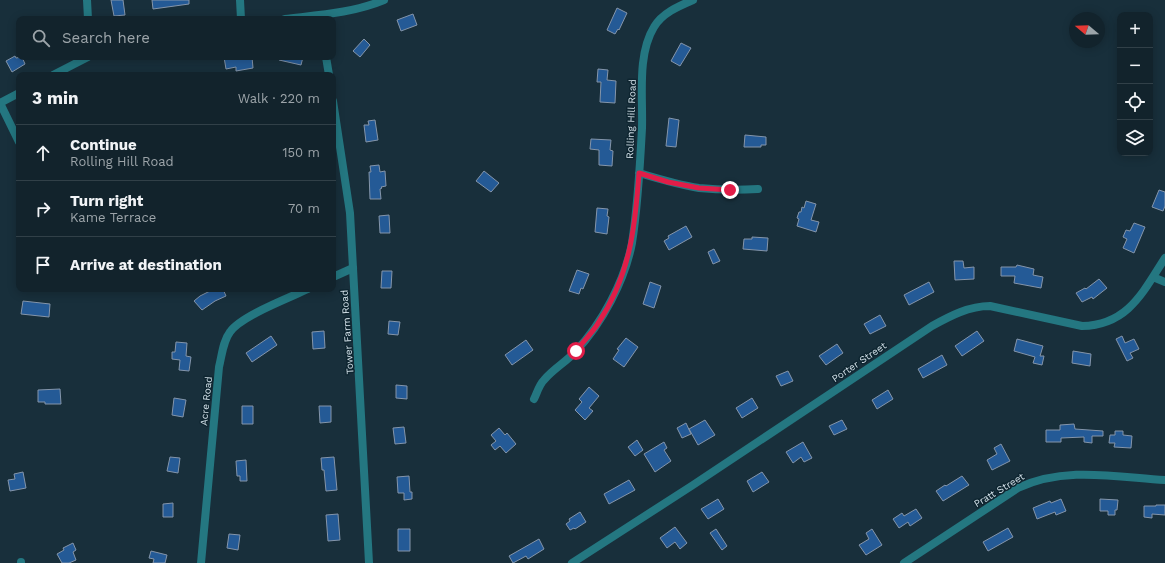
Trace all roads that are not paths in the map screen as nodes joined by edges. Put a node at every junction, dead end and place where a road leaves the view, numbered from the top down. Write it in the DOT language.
graph roads {
  1 [pos="87,0"];
  2 [pos="240,0"];
  3 [pos="384,0"];
  4 [pos="693,0"];
  5 [pos="88,16"];
  6 [pos="241,16"];
  7 [pos="324,16"];
  8 [pos="82,60"];
  9 [pos="326,60"];
  10 [pos="59,72"];
  11 [pos="328,72"];
  12 [pos="16,95"];
  13 [pos="0,103"];
  14 [pos="336,121"];
  15 [pos="16,136"];
  16 [pos="639,173"];
  17 [pos="758,189"];
  18 [pos="1165,258"];
  19 [pos="353,268"];
  20 [pos="336,276"];
  21 [pos="1153,277"];
  22 [pos="1165,282"];
  23 [pos="302,292"];
  24 [pos="534,399"];
  25 [pos="1165,480"];
  26 [pos="201,563"];
  27 [pos="369,563"];
  28 [pos="572,563"];
  29 [pos="904,563"];
  1 -- 5 [label="street"];
  2 -- 6 [label="street"];
  3 -- 7 [label="street"];
  4 -- 16 [label="street, Rolling Hill Road"];
  8 -- 10 [label="street"];
  9 -- 11 [label="street"];
  12 -- 13 [label="street"];
  13 -- 15 [label="street"];
  14 -- 19 [label="street, Tower Farm Road"];
  16 -- 17 [label="street"];
  16 -- 24 [label="street, Rolling Hill Road"];
  18 -- 21 [label="street, Porter Street"];
  19 -- 20 [label="street"];
  19 -- 27 [label="street, Tower Farm Road"];
  21 -- 22 [label="street"];
  21 -- 28 [label="street, Porter Street"];
  23 -- 26 [label="street, Acre Road"];
  25 -- 29 [label="street, Pratt Street"];
}
